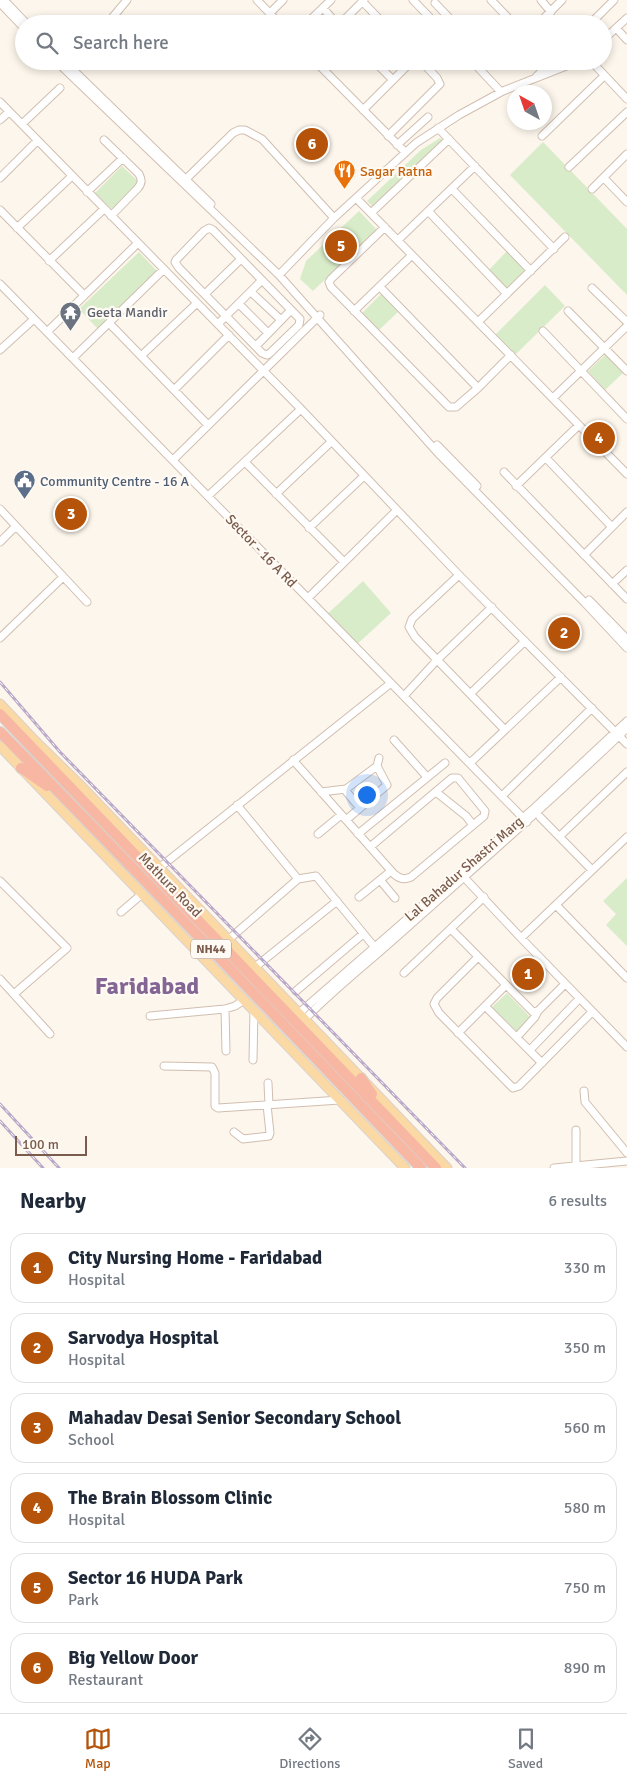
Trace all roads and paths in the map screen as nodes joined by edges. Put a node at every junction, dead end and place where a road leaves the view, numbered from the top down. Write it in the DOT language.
graph roads {
  1 [pos="4,0"];
  2 [pos="127,0"];
  3 [pos="257,0"];
  4 [pos="284,0"];
  5 [pos="331,0"];
  6 [pos="413,0"];
  7 [pos="491,0"];
  8 [pos="541,0"];
  9 [pos="562,0"];
  10 [pos="614,0"];
  11 [pos="363,1"];
  12 [pos="437,2"];
  13 [pos="0,4"];
  14 [pos="323,8"];
  15 [pos="425,12"];
  16 [pos="551,12"];
  17 [pos="270,13"];
  18 [pos="18,15"];
  19 [pos="114,15"];
  20 [pos="316,15"];
  21 [pos="330,15"];
  22 [pos="348,15"];
  23 [pos="376,15"];
  24 [pos="428,15"];
  25 [pos="448,15"];
  26 [pos="505,15"];
  27 [pos="548,15"];
  28 [pos="599,15"];
  29 [pos="627,18"];
  30 [pos="15,19"];
  31 [pos="616,28"];
  32 [pos="612,32"];
  33 [pos="627,40"];
  34 [pos="72,70"];
  35 [pos="324,70"];
  36 [pos="383,70"];
  37 [pos="403,70"];
  38 [pos="429,70"];
  39 [pos="480,70"];
  40 [pos="543,70"];
  41 [pos="556,70"];
  42 [pos="599,70"];
  43 [pos="604,76"];
  44 [pos="534,79"];
  45 [pos="393,80"];
  46 [pos="60,88"];
  47 [pos="501,92"];
  48 [pos="627,99"];
  49 [pos="0,102"];
  50 [pos="363,110"];
  51 [pos="9,112"];
  52 [pos="627,112"];
  53 [pos="428,117"];
  54 [pos="0,120"];
  55 [pos="22,124"];
  56 [pos="438,128"];
  57 [pos="388,136"];
  58 [pos="542,136"];
  59 [pos="449,139"];
  60 [pos="104,140"];
  61 [pos="37,141"];
  62 [pos="397,145"];
  63 [pos="404,152"];
  64 [pos="627,154"];
  65 [pos="123,158"];
  66 [pos="476,166"];
  67 [pos="569,167"];
  68 [pos="72,176"];
  69 [pos="0,178"];
  70 [pos="604,178"];
  71 [pos="184,181"];
  72 [pos="452,189"];
  73 [pos="592,189"];
  74 [pos="87,192"];
  75 [pos="356,198"];
  76 [pos="627,202"];
  77 [pos="104,209"];
  78 [pos="0,210"];
  79 [pos="428,211"];
  80 [pos="371,213"];
  81 [pos="112,216"];
  82 [pos="334,218"];
  83 [pos="385,226"];
  84 [pos="17,228"];
  85 [pos="565,238"];
  86 [pos="398,240"];
  87 [pos="138,243"];
  88 [pos="554,249"];
  89 [pos="412,255"];
  90 [pos="240,259"];
  91 [pos="49,261"];
  92 [pos="164,270"];
  93 [pos="531,271"];
  94 [pos="280,274"];
  95 [pos="261,281"];
  96 [pos="0,284"];
  97 [pos="380,287"];
  98 [pos="592,288"];
  99 [pos="251,292"];
  100 [pos="204,294"];
  101 [pos="507,294"];
  102 [pos="84,295"];
  103 [pos="197,303"];
  104 [pos="239,304"];
  105 [pos="291,310"];
  106 [pos="354,311"];
  107 [pos="568,311"];
  108 [pos="226,316"];
  109 [pos="319,316"];
  110 [pos="34,319"];
  111 [pos="281,320"];
  112 [pos="478,322"];
  113 [pos="109,323"];
  114 [pos="218,324"];
  115 [pos="627,324"];
  116 [pos="543,331"];
  117 [pos="47,332"];
  118 [pos="268,333"];
  119 [pos="229,335"];
  120 [pos="256,346"];
  121 [pos="605,348"];
  122 [pos="0,350"];
  123 [pos="511,355"];
  124 [pos="141,356"];
  125 [pos="73,358"];
  126 [pos="264,370"];
  127 [pos="627,370"];
  128 [pos="581,371"];
  129 [pos="478,388"];
  130 [pos="174,390"];
  131 [pos="553,398"];
  132 [pos="300,409"];
  133 [pos="627,419"];
  134 [pos="208,425"];
  135 [pos="579,425"];
  136 [pos="331,442"];
  137 [pos="546,458"];
  138 [pos="173,460"];
  139 [pos="245,462"];
  140 [pos="504,472"];
  141 [pos="627,474"];
  142 [pos="364,476"];
  143 [pos="516,486"];
  144 [pos="276,494"];
  145 [pos="208,496"];
  146 [pos="0,509"];
  147 [pos="396,510"];
  148 [pos="627,512"];
  149 [pos="16,526"];
  150 [pos="612,527"];
  151 [pos="310,528"];
  152 [pos="0,542"];
  153 [pos="584,555"];
  154 [pos="344,562"];
  155 [pos="627,570"];
  156 [pos="459,575"];
  157 [pos="63,577"];
  158 [pos="612,584"];
  159 [pos="308,598"];
  160 [pos="627,599"];
  161 [pos="87,602"];
  162 [pos="492,608"];
  163 [pos="0,638"];
  164 [pos="627,638"];
  165 [pos="525,641"];
  166 [pos="627,648"];
  167 [pos="437,660"];
  168 [pos="561,676"];
  169 [pos="391,682"];
  170 [pos="471,693"];
  171 [pos="404,696"];
  172 [pos="0,704"];
  173 [pos="592,708"];
  174 [pos="0,714"];
  175 [pos="627,721"];
  176 [pos="627,728"];
  177 [pos="504,729"];
  178 [pos="0,732"];
  179 [pos="617,734"];
  180 [pos="394,740"];
  181 [pos="627,744"];
  182 [pos="0,746"];
  183 [pos="30,746"];
  184 [pos="379,758"];
  185 [pos="293,760"];
  186 [pos="444,763"];
  187 [pos="470,763"];
  188 [pos="377,766"];
  189 [pos="21,768"];
  190 [pos="627,772"];
  191 [pos="68,774"];
  192 [pos="427,778"];
  193 [pos="345,790"];
  194 [pos="321,792"];
  195 [pos="436,792"];
  196 [pos="63,796"];
  197 [pos="502,796"];
  198 [pos="237,805"];
  199 [pos="360,808"];
  200 [pos="343,817"];
  201 [pos="540,817"];
  202 [pos="525,819"];
  203 [pos="473,825"];
  204 [pos="318,834"];
  205 [pos="358,834"];
  206 [pos="560,836"];
  207 [pos="627,837"];
  208 [pos="370,847"];
  209 [pos="159,868"];
  210 [pos="592,870"];
  211 [pos="391,871"];
  212 [pos="462,875"];
  213 [pos="298,879"];
  214 [pos="380,880"];
  215 [pos="0,881"];
  216 [pos="142,894"];
  217 [pos="484,897"];
  218 [pos="358,898"];
  219 [pos="395,898"];
  220 [pos="337,901"];
  221 [pos="556,905"];
  222 [pos="121,912"];
  223 [pos="451,929"];
  224 [pos="363,934"];
  225 [pos="521,938"];
  226 [pos="228,940"];
  227 [pos="377,950"];
  228 [pos="478,957"];
  229 [pos="254,968"];
  230 [pos="404,974"];
  231 [pos="627,978"];
  232 [pos="0,979"];
  233 [pos="565,984"];
  234 [pos="506,985"];
  235 [pos="296,991"];
  236 [pos="14,994"];
  237 [pos="579,999"];
  238 [pos="244,1000"];
  239 [pos="485,1006"];
  240 [pos="225,1009"];
  241 [pos="254,1010"];
  242 [pos="538,1011"];
  243 [pos="592,1012"];
  244 [pos="150,1016"];
  245 [pos="301,1017"];
  246 [pos="458,1033"];
  247 [pos="50,1034"];
  248 [pos="517,1037"];
  249 [pos="627,1047"];
  250 [pos="530,1050"];
  251 [pos="226,1051"];
  252 [pos="253,1060"];
  253 [pos="542,1063"];
  254 [pos="164,1066"];
  255 [pos="361,1078"];
  256 [pos="268,1083"];
  257 [pos="584,1091"];
  258 [pos="340,1100"];
  259 [pos="268,1105"];
  260 [pos="391,1121"];
  261 [pos="576,1130"];
  262 [pos="234,1132"];
  263 [pos="627,1153"];
  264 [pos="627,1161"];
  265 [pos="576,1166"];
  266 [pos="405,1168"];
  267 [pos="421,1168"];
  268 [pos="436,1168"];
  269 [pos="447,1168"];
  270 [pos="554,1168"];
  1 -- 18 [label="street"];
  2 -- 19 [label="street"];
  3 -- 17 [label="street"];
  4 -- 17 [label="street"];
  5 -- 14 [label="street"];
  6 -- 15 [label="street"];
  7 -- 26 [label="street"];
  8 -- 16 [label="street"];
  9 -- 16 [label="street"];
  10 -- 28 [label="street"];
  11 -- 22 [label="street"];
  11 -- 23 [label="street"];
  12 -- 15 [label="street"];
  12 -- 25 [label="street"];
  13 -- 30 [label="street"];
  14 -- 20 [label="street"];
  14 -- 21 [label="street"];
  15 -- 24 [label="street"];
  16 -- 27 [label="street"];
  29 -- 31 [label="street"];
  31 -- 32 [label="street"];
  31 -- 33 [label="street"];
  34 -- 71 [label="street"];
  35 -- 50 [label="street"];
  36 -- 45 [label="street"];
  37 -- 45 [label="street"];
  38 -- 57 [label="street"];
  39 -- 47 [label="street"];
  40 -- 44 [label="street"];
  41 -- 44 [label="street"];
  42 -- 43 [label="street"];
  43 -- 48 [label="street"];
  43 -- 58 [label="street"];
  44 -- 47 [label="street"];
  45 -- 50 [label="street"];
  46 -- 55 [label="street"];
  47 -- 56 [label="street"];
  49 -- 51 [label="street"];
  50 -- 57 [label="street"];
  51 -- 54 [label="street"];
  51 -- 55 [label="street"];
  52 -- 67 [label="street"];
  53 -- 62 [label="street"];
  55 -- 61 [label="street"];
  56 -- 59 [label="street"];
  56 -- 63 [label="street"];
  57 -- 62 [label="street"];
  59 -- 66 [label="street"];
  59 -- 80 [label="street"];
  60 -- 65 [label="street"];
  61 -- 68 [label="street"];
  61 -- 69 [label="street"];
  62 -- 63 [label="street"];
  63 -- 75 [label="street"];
  64 -- 70 [label="street"];
  65 -- 74 [label="street"];
  65 -- 81 [label="street"];
  66 -- 72 [label="street"];
  66 -- 88 [label="street"];
  68 -- 74 [label="street"];
  68 -- 84 [label="street"];
  70 -- 73 [label="street"];
  70 -- 76 [label="street"];
  71 -- 82 [label="street"];
  71 -- 94 [label="street"];
  72 -- 79 [label="street"];
  72 -- 93 [label="street"];
  74 -- 77 [label="street"];
  75 -- 80 [label="street"];
  75 -- 82 [label="street"];
  77 -- 81 [label="street"];
  77 -- 91 [label="street"];
  78 -- 84 [label="street"];
  79 -- 86 [label="street"];
  79 -- 101 [label="street"];
  80 -- 83 [label="street"];
  81 -- 87 [label="street"];
  82 -- 94 [label="street"];
  83 -- 86 [label="street"];
  83 -- 106 [label="street"];
  84 -- 91 [label="street"];
  85 -- 88 [label="street"];
  86 -- 89 [label="street"];
  87 -- 92 [label="street"];
  87 -- 102 [label="street"];
  88 -- 93 [label="street"];
  89 -- 97 [label="street"];
  89 -- 112 [label="street"];
  90 -- 95 [label="street"];
  90 -- 100 [label="street"];
  90 -- 100 [label="street"];
  91 -- 102 [label="street"];
  92 -- 103 [label="street"];
  92 -- 113 [label="street"];
  93 -- 101 [label="street"];
  94 -- 109 [label="street"];
  95 -- 99 [label="street"];
  95 -- 105 [label="street"];
  96 -- 110 [label="street, Sector - 16 A Rd"];
  97 -- 106 [label="street"];
  97 -- 129 [label="street"];
  98 -- 115 [label="street"];
  99 -- 104 [label="street"];
  99 -- 111 [label="street"];
  100 -- 108 [label="street"];
  101 -- 112 [label="street"];
  102 -- 117 [label="street"];
  103 -- 114 [label="street"];
  103 -- 124 [label="street"];
  104 -- 108 [label="street"];
  104 -- 118 [label="street"];
  105 -- 111 [label="street"];
  105 -- 120 [label="street"];
  106 -- 129 [label="street"];
  107 -- 121 [label="street"];
  108 -- 114 [label="street"];
  108 -- 120 [label="street"];
  109 -- 126 [label="street"];
  109 -- 164 [label="street"];
  109 -- 166 [label="street"];
  110 -- 117 [label="street, Sector - 16 A Rd"];
  110 -- 122 [label="street"];
  111 -- 118 [label="street"];
  112 -- 123 [label="street"];
  113 -- 124 [label="street"];
  113 -- 125 [label="street"];
  114 -- 119 [label="street"];
  115 -- 121 [label="street"];
  116 -- 128 [label="street"];
  117 -- 125 [label="street, Sector - 16 A Rd"];
  118 -- 120 [label="street"];
  119 -- 126 [label="street"];
  119 -- 130 [label="street"];
  121 -- 127 [label="street"];
  121 -- 128 [label="street"];
  123 -- 129 [label="street"];
  123 -- 131 [label="street"];
  124 -- 130 [label="street"];
  125 -- 138 [label="street, Sector - 16 A Rd"];
  126 -- 132 [label="street"];
  126 -- 134 [label="street"];
  128 -- 131 [label="street"];
  128 -- 133 [label="street"];
  130 -- 134 [label="street"];
  131 -- 135 [label="street"];
  132 -- 136 [label="street"];
  132 -- 139 [label="street"];
  134 -- 138 [label="street"];
  135 -- 137 [label="street"];
  135 -- 141 [label="street"];
  136 -- 142 [label="street"];
  136 -- 144 [label="street"];
  137 -- 143 [label="street"];
  137 -- 150 [label="street"];
  138 -- 145 [label="street, Sector - 16 A Rd"];
  139 -- 144 [label="street"];
  139 -- 145 [label="street"];
  140 -- 143 [label="street"];
  142 -- 147 [label="street"];
  142 -- 151 [label="street"];
  143 -- 153 [label="street"];
  144 -- 151 [label="street"];
  145 -- 159 [label="street, Sector - 16 A Rd"];
  146 -- 149 [label="street"];
  147 -- 154 [label="street"];
  147 -- 156 [label="street"];
  148 -- 150 [label="street"];
  149 -- 152 [label="street"];
  149 -- 157 [label="street"];
  150 -- 153 [label="street"];
  151 -- 154 [label="street"];
  153 -- 158 [label="street"];
  154 -- 159 [label="street"];
  155 -- 158 [label="street"];
  156 -- 162 [label="street"];
  156 -- 167 [label="street"];
  157 -- 161 [label="street"];
  157 -- 163 [label="street"];
  158 -- 160 [label="street"];
  159 -- 169 [label="street, Sector - 16 A Rd"];
  162 -- 165 [label="street"];
  162 -- 167 [label="street"];
  165 -- 168 [label="street"];
  165 -- 170 [label="street"];
  167 -- 170 [label="street"];
  167 -- 171 [label="street"];
  168 -- 173 [label="street"];
  168 -- 177 [label="street"];
  169 -- 171 [label="street, Sector - 16 A Rd"];
  169 -- 185 [label="street"];
  170 -- 177 [label="street"];
  171 -- 187 [label="street, Sector - 16 A Rd"];
  172 -- 191 [label="main road"];
  173 -- 179 [label="street"];
  173 -- 197 [label="street"];
  174 -- 183 [label="highway, NH44"];
  175 -- 179 [label="street"];
  176 -- 179 [label="street"];
  177 -- 187 [label="street"];
  178 -- 196 [label="highway, Mathura Road / NH44"];
  179 -- 181 [label="street"];
  179 -- 202 [label="street"];
  180 -- 192 [label="street"];
  182 -- 189 [label="main road"];
  183 -- 191 [label="highway"];
  183 -- 260 [label="highway, Mathura Road / NH44"];
  184 -- 188 [label="street"];
  185 -- 194 [label="street"];
  185 -- 198 [label="street"];
  186 -- 192 [label="street"];
  187 -- 197 [label="street, Sector - 16 A Rd"];
  188 -- 193 [label="street"];
  188 -- 199 [label="street"];
  189 -- 196 [label="highway"];
  189 -- 216 [label="main road"];
  190 -- 206 [label="street"];
  191 -- 209 [label="main road"];
  192 -- 205 [label="street"];
  193 -- 194 [label="street"];
  193 -- 199 [label="street"];
  194 -- 200 [label="street"];
  195 -- 203 [label="street"];
  195 -- 203 [label="street"];
  195 -- 208 [label="street"];
  196 -- 267 [label="highway, Mathura Road / NH44"];
  197 -- 202 [label="street, Sector - 16 A Rd"];
  198 -- 209 [label="street"];
  198 -- 213 [label="street"];
  199 -- 200 [label="street"];
  200 -- 204 [label="street"];
  200 -- 205 [label="street"];
  201 -- 206 [label="street"];
  202 -- 212 [label="street"];
  203 -- 211 [label="street"];
  205 -- 208 [label="street"];
  206 -- 210 [label="street"];
  207 -- 210 [label="street"];
  208 -- 211 [label="street"];
  209 -- 226 [label="main road"];
  210 -- 221 [label="street"];
  211 -- 214 [label="street"];
  212 -- 217 [label="street"];
  212 -- 227 [label="street"];
  213 -- 220 [label="street"];
  213 -- 226 [label="street"];
  214 -- 218 [label="street"];
  214 -- 219 [label="street"];
  215 -- 236 [label="street"];
  216 -- 222 [label="street"];
  216 -- 238 [label="main road"];
  217 -- 223 [label="street"];
  217 -- 225 [label="street"];
  220 -- 224 [label="street"];
  220 -- 229 [label="street"];
  221 -- 225 [label="street"];
  221 -- 231 [label="street"];
  223 -- 228 [label="street"];
  223 -- 230 [label="street"];
  224 -- 227 [label="street"];
  224 -- 235 [label="street"];
  225 -- 233 [label="street"];
  226 -- 229 [label="main road"];
  227 -- 245 [label="street"];
  228 -- 234 [label="street"];
  228 -- 246 [label="street"];
  229 -- 245 [label="main road"];
  232 -- 236 [label="street"];
  233 -- 237 [label="street"];
  233 -- 242 [label="street"];
  234 -- 239 [label="street"];
  234 -- 242 [label="street"];
  236 -- 247 [label="street"];
  237 -- 243 [label="street"];
  237 -- 250 [label="street"];
  238 -- 240 [label="street"];
  238 -- 241 [label="main road"];
  239 -- 246 [label="street"];
  239 -- 248 [label="street"];
  240 -- 244 [label="street"];
  240 -- 251 [label="street"];
  241 -- 252 [label="street"];
  241 -- 258 [label="main road"];
  242 -- 248 [label="street"];
  243 -- 249 [label="street"];
  243 -- 253 [label="street"];
  245 -- 255 [label="main road"];
  246 -- 253 [label="street"];
  248 -- 250 [label="street"];
  250 -- 253 [label="street"];
  254 -- 259 [label="street"];
  255 -- 260 [label="highway"];
  255 -- 269 [label="main road"];
  256 -- 259 [label="street"];
  257 -- 263 [label="street"];
  258 -- 259 [label="street"];
  258 -- 266 [label="main road"];
  259 -- 262 [label="street"];
  260 -- 268 [label="highway, Mathura Road / NH44"];
  261 -- 265 [label="street"];
  264 -- 265 [label="street"];
  265 -- 270 [label="street"];
}
